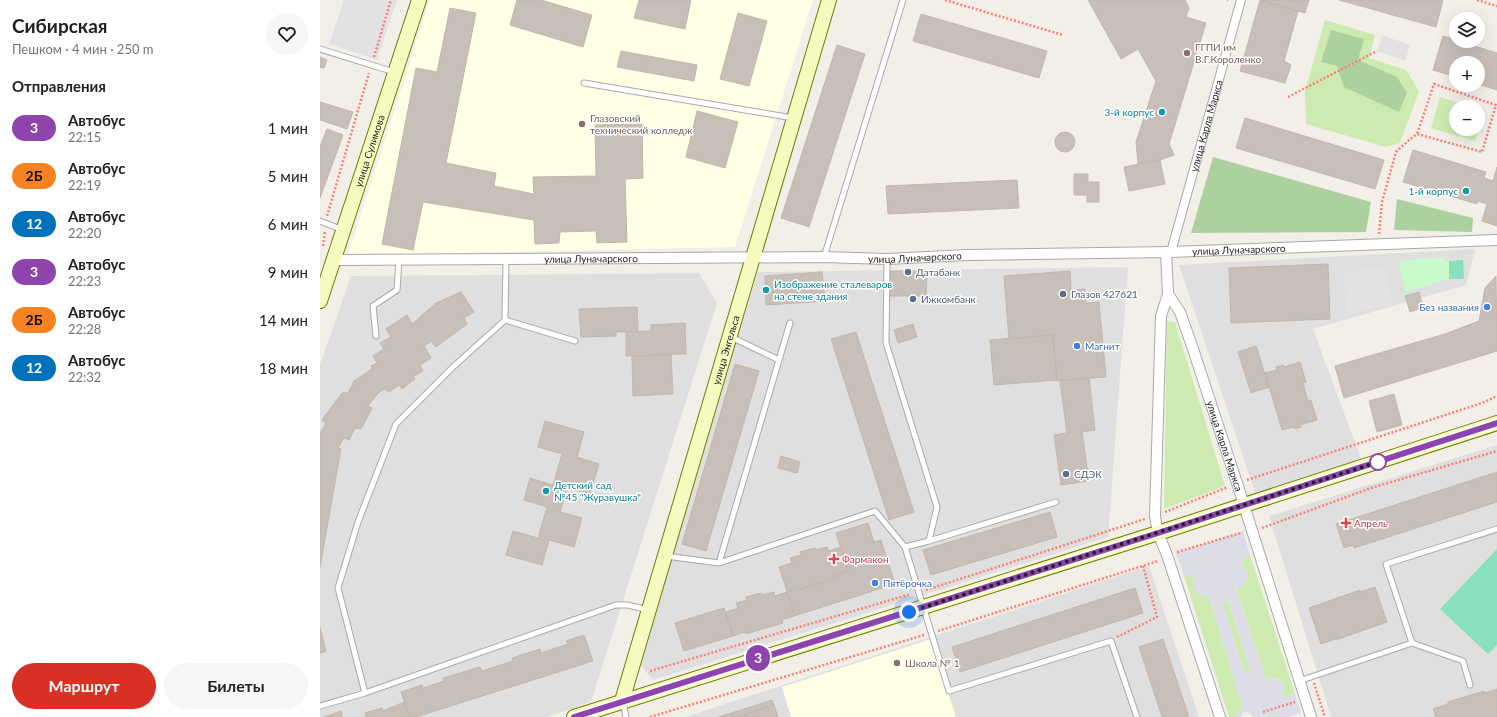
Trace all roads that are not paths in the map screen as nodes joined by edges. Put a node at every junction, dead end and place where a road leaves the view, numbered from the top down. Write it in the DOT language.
graph roads {
  1 [pos="419,0"];
  2 [pos="829,0"];
  3 [pos="903,0"];
  4 [pos="1241,0"];
  5 [pos="320,49"];
  6 [pos="395,72"];
  7 [pos="584,83"];
  8 [pos="793,118"];
  9 [pos="320,221"];
  10 [pos="343,230"];
  11 [pos="1497,240"];
  12 [pos="1168,252"];
  13 [pos="752,257"];
  14 [pos="824,257"];
  15 [pos="506,259"];
  16 [pos="886,259"];
  17 [pos="333,260"];
  18 [pos="399,260"];
  19 [pos="1168,294"];
  20 [pos="320,301"];
  21 [pos="504,320"];
  22 [pos="790,323"];
  23 [pos="376,336"];
  24 [pos="730,337"];
  25 [pos="575,341"];
  26 [pos="779,360"];
  27 [pos="1497,423"];
  28 [pos="1056,502"];
  29 [pos="1244,505"];
  30 [pos="1497,529"];
  31 [pos="1158,533"];
  32 [pos="929,541"];
  33 [pos="904,547"];
  34 [pos="666,556"];
  35 [pos="719,563"];
  36 [pos="924,607"];
  37 [pos="649,610"];
  38 [pos="1412,643"];
  39 [pos="1299,681"];
  40 [pos="1470,685"];
  41 [pos="365,693"];
  42 [pos="622,701"];
  43 [pos="320,706"];
  44 [pos="574,717"];
  45 [pos="626,717"];
  46 [pos="1137,717"];
  47 [pos="1220,717"];
  48 [pos="1311,717"];
  1 -- 6 [label="main road, улица Сулимова"];
  2 -- 8 [label="main road, улица Энгельса"];
  3 -- 14 [label="lane"];
  4 -- 12 [label="street, улица Карла Маркса"];
  5 -- 6 [label="lane"];
  6 -- 10 [label="main road, улица Сулимова"];
  7 -- 8 [label="lane"];
  8 -- 13 [label="main road, улица Энгельса"];
  9 -- 10 [label="lane"];
  10 -- 17 [label="main road, улица Сулимова"];
  11 -- 12 [label="street, улица Луначарского"];
  12 -- 16 [label="street, улица Луначарского"];
  12 -- 19 [label="street, улица Карла Маркса"];
  13 -- 14 [label="street, улица Луначарского"];
  13 -- 15 [label="street, улица Луначарского"];
  13 -- 24 [label="main road, улица Энгельса"];
  14 -- 16 [label="street, улица Луначарского"];
  15 -- 18 [label="street, улица Луначарского"];
  15 -- 21 [label="lane"];
  16 -- 32 [label="lane"];
  17 -- 18 [label="street, улица Луначарского"];
  17 -- 20 [label="main road, улица Сулимова"];
  18 -- 23 [label="lane"];
  19 -- 29 [label="street, улица Карла Маркса"];
  19 -- 31 [label="street, улица Карла Маркса"];
  21 -- 25 [label="lane"];
  21 -- 41 [label="lane"];
  22 -- 26 [label="lane"];
  24 -- 26 [label="lane"];
  24 -- 34 [label="main road, улица Энгельса"];
  26 -- 35 [label="lane"];
  27 -- 29 [label="main road"];
  28 -- 32 [label="lane"];
  29 -- 31 [label="main road"];
  29 -- 39 [label="street, улица Карла Маркса"];
  30 -- 38 [label="lane"];
  31 -- 36 [label="main road"];
  31 -- 47 [label="street, улица Карла Маркса"];
  32 -- 33 [label="lane"];
  33 -- 35 [label="lane"];
  33 -- 36 [label="lane"];
  34 -- 35 [label="lane"];
  34 -- 37 [label="main road, улица Энгельса"];
  36 -- 42 [label="main road"];
  36 -- 46 [label="lane"];
  37 -- 41 [label="lane"];
  37 -- 42 [label="main road, улица Энгельса"];
  38 -- 39 [label="lane"];
  38 -- 40 [label="lane"];
  39 -- 48 [label="street, улица Карла Маркса"];
  41 -- 43 [label="lane"];
  42 -- 44 [label="main road"];
  42 -- 45 [label="lane"];
}
